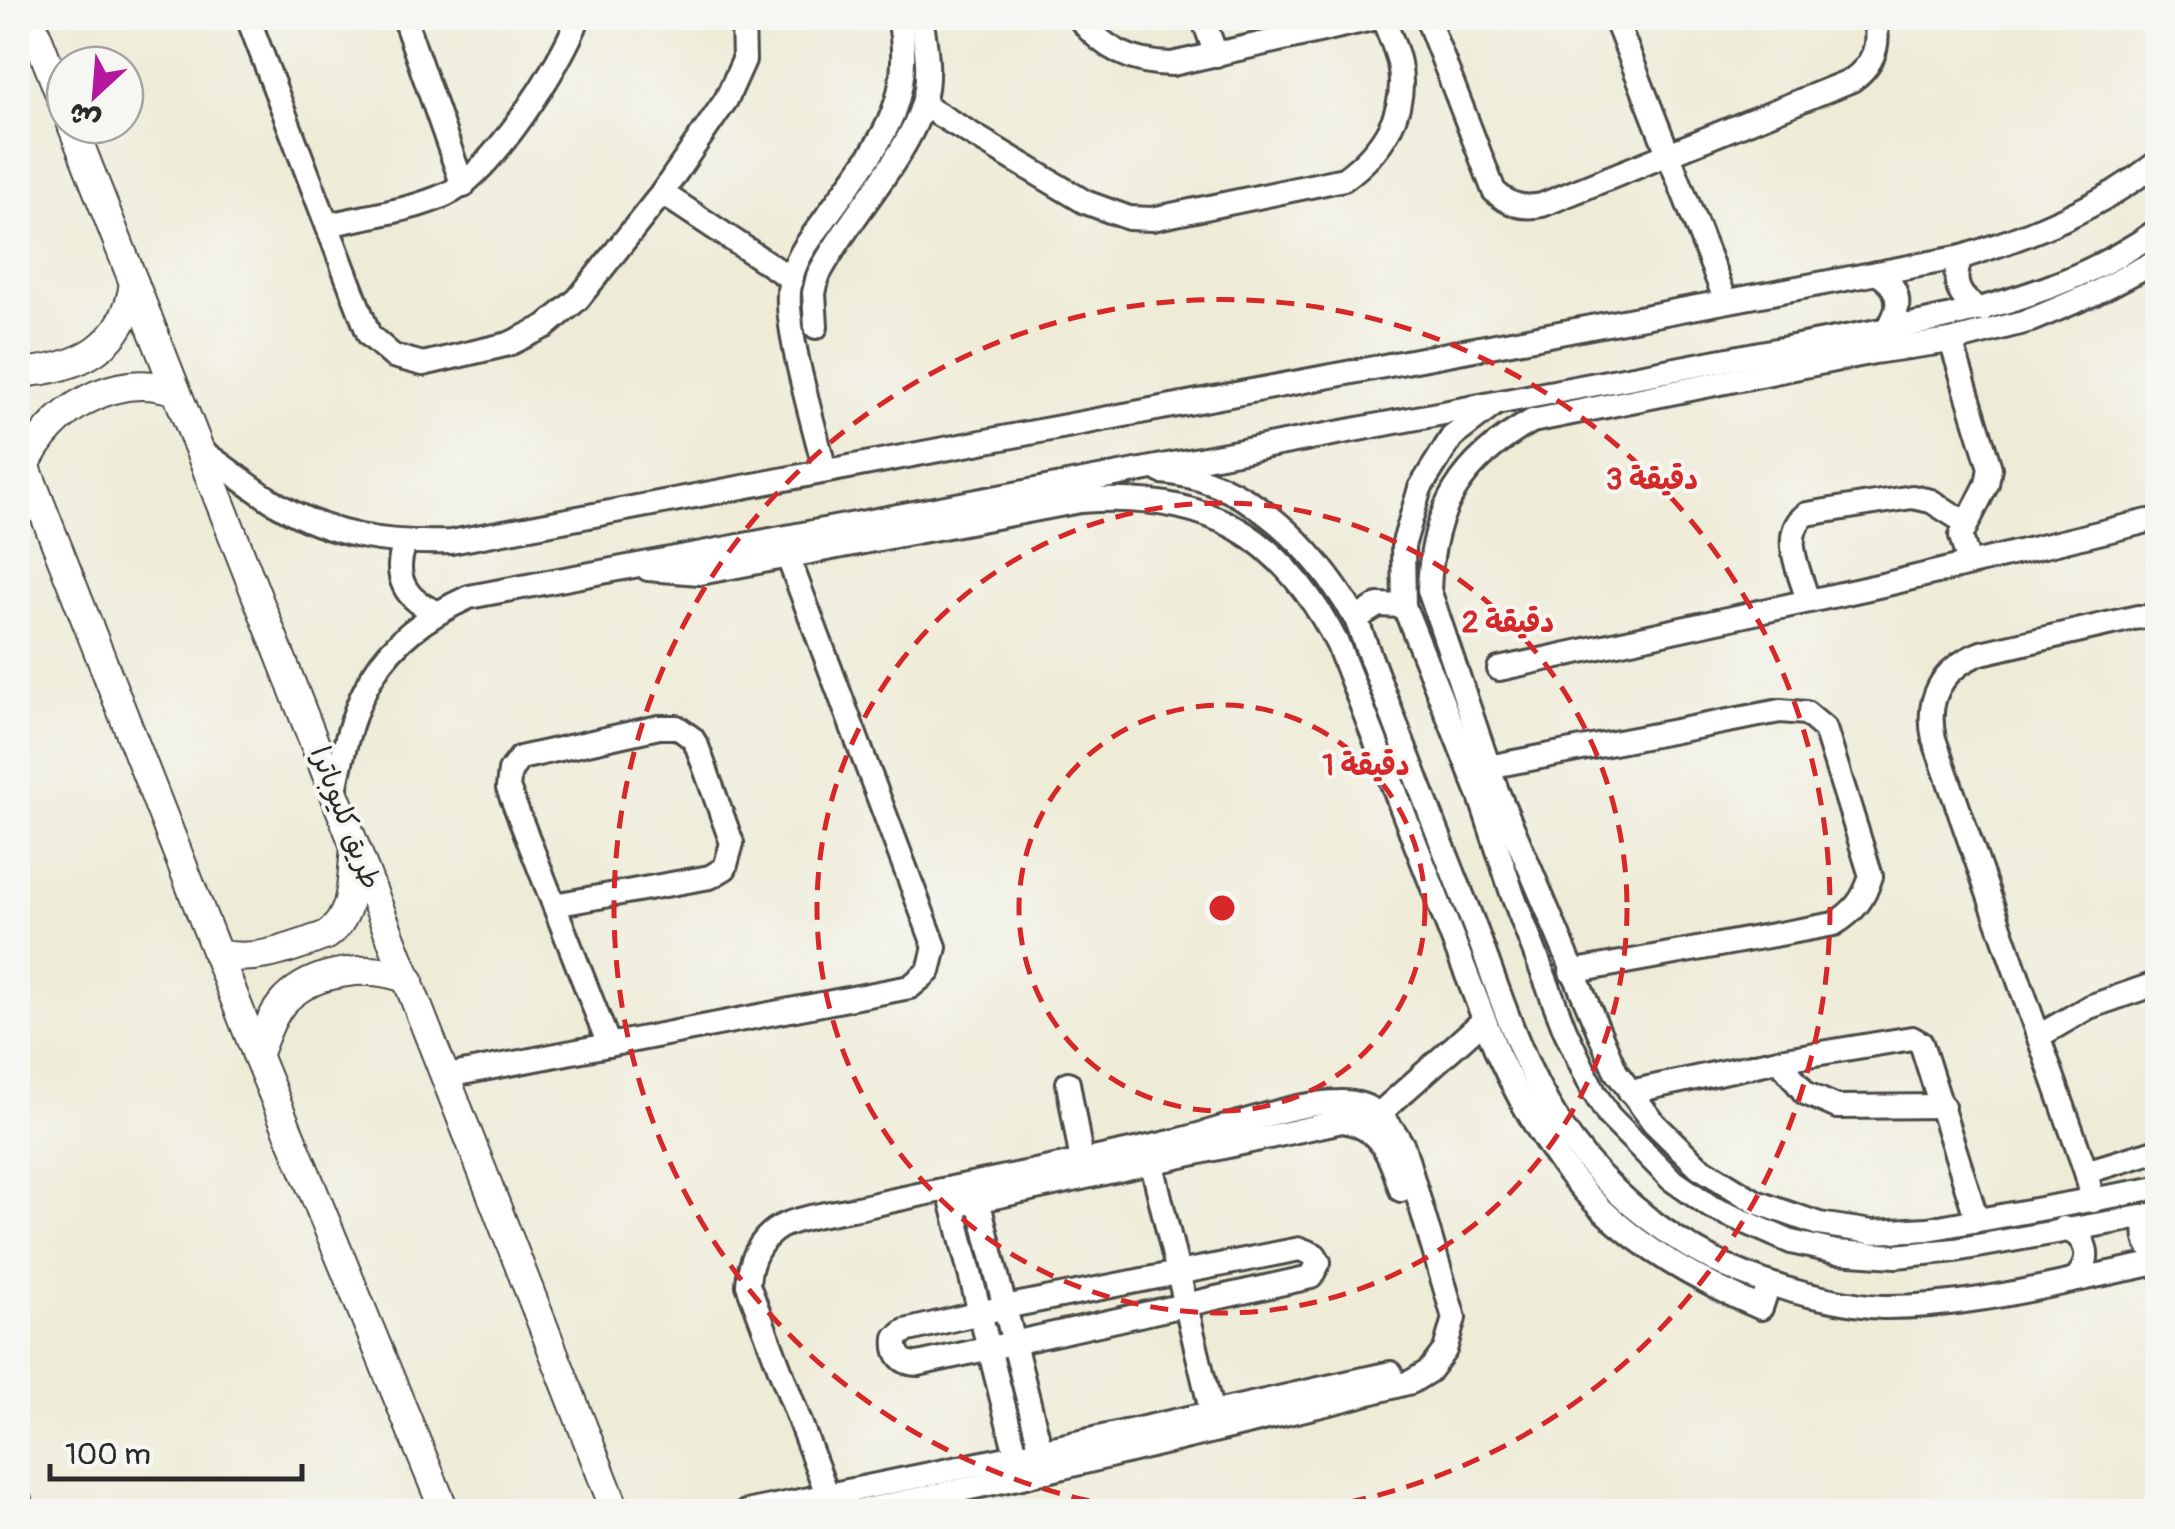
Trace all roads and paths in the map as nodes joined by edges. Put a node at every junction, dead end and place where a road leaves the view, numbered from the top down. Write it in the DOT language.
graph roads {
  1 [pos="30,18"];
  2 [pos="248,18"];
  3 [pos="404,18"];
  4 [pos="578,18"];
  5 [pos="743,18"];
  6 [pos="899,18"];
  7 [pos="921,18"];
  8 [pos="1079,18"];
  9 [pos="1203,18"];
  10 [pos="1380,18"];
  11 [pos="1427,18"];
  12 [pos="1616,18"];
  13 [pos="1874,18"];
  14 [pos="1216,55"];
  15 [pos="45,57"];
  16 [pos="916,64"];
  17 [pos="923,105"];
  18 [pos="80,145"];
  19 [pos="1669,154"];
  20 [pos="2158,162"];
  21 [pos="462,186"];
  22 [pos="662,193"];
  23 [pos="328,225"];
  24 [pos="2158,230"];
  25 [pos="1962,258"];
  26 [pos="2158,260"];
  27 [pos="1876,273"];
  28 [pos="790,278"];
  29 [pos="134,284"];
  30 [pos="1726,301"];
  31 [pos="1982,310"];
  32 [pos="816,327"];
  33 [pos="1888,327"];
  34 [pos="1951,342"];
  35 [pos="18,373"];
  36 [pos="1706,374"];
  37 [pos="176,391"];
  38 [pos="1498,402"];
  39 [pos="200,450"];
  40 [pos="21,457"];
  41 [pos="1138,470"];
  42 [pos="825,471"];
  43 [pos="947,516"];
  44 [pos="2148,521"];
  45 [pos="1966,523"];
  46 [pos="406,544"];
  47 [pos="788,557"];
  48 [pos="1968,564"];
  49 [pos="630,566"];
  50 [pos="1808,601"];
  51 [pos="1404,606"];
  52 [pos="438,612"];
  53 [pos="2158,618"];
  54 [pos="1356,619"];
  55 [pos="1499,669"];
  56 [pos="1488,766"];
  57 [pos="335,791"];
  58 [pos="1488,794"];
  59 [pos="1425,835"];
  60 [pos="355,843"];
  61 [pos="554,904"];
  62 [pos="217,954"];
  63 [pos="1571,972"];
  64 [pos="409,980"];
  65 [pos="2158,983"];
  66 [pos="1484,1020"];
  67 [pos="2039,1036"];
  68 [pos="609,1045"];
  69 [pos="257,1055"];
  70 [pos="1780,1060"];
  71 [pos="447,1076"];
  72 [pos="1068,1083"];
  73 [pos="1630,1092"];
  74 [pos="1943,1106"];
  75 [pos="1384,1126"];
  76 [pos="1237,1134"];
  77 [pos="2158,1150"];
  78 [pos="1152,1164"];
  79 [pos="1083,1169"];
  80 [pos="2086,1172"];
  81 [pos="2158,1188"];
  82 [pos="976,1192"];
  83 [pos="951,1197"];
  84 [pos="2093,1201"];
  85 [pos="2154,1214"];
  86 [pos="1978,1220"];
  87 [pos="2063,1228"];
  88 [pos="2158,1260"];
  89 [pos="1178,1273"];
  90 [pos="2075,1279"];
  91 [pos="1769,1284"];
  92 [pos="1005,1306"];
  93 [pos="1186,1306"];
  94 [pos="980,1313"];
  95 [pos="1014,1342"];
  96 [pos="989,1347"];
  97 [pos="1261,1409"];
  98 [pos="1212,1414"];
  99 [pos="1152,1434"];
  100 [pos="1043,1461"];
  101 [pos="1019,1467"];
  102 [pos="18,1503"];
  103 [pos="831,1504"];
  104 [pos="21,1512"];
  105 [pos="445,1512"];
  106 [pos="616,1512"];
  107 [pos="746,1512"];
  108 [pos="858,1512"];
  1 -- 15 [label="main road"];
  2 -- 23 [label="street"];
  3 -- 21 [label="street"];
  4 -- 21 [label="street"];
  5 -- 22 [label="street"];
  6 -- 16 [label="street"];
  7 -- 16 [label="street"];
  8 -- 14 [label="street"];
  9 -- 14 [label="street"];
  10 -- 14 [label="street"];
  10 -- 17 [label="street"];
  11 -- 19 [label="street"];
  12 -- 19 [label="street"];
  13 -- 19 [label="street"];
  16 -- 17 [label="street"];
  16 -- 28 [label="street"];
  17 -- 32 [label="street"];
  18 -- 29 [label="main road, طريق كليوباترا"];
  19 -- 30 [label="street"];
  20 -- 25 [label="street"];
  21 -- 23 [label="street"];
  22 -- 23 [label="street"];
  22 -- 28 [label="street"];
  24 -- 31 [label="street"];
  25 -- 27 [label="street"];
  25 -- 31 [label="street"];
  26 -- 34 [label="street"];
  27 -- 30 [label="street"];
  27 -- 33 [label="street"];
  28 -- 42 [label="street"];
  29 -- 35 [label="main road"];
  29 -- 37 [label="main road, طريق كليوباترا"];
  30 -- 42 [label="street"];
  31 -- 33 [label="street"];
  33 -- 36 [label="street"];
  34 -- 36 [label="street"];
  34 -- 45 [label="street"];
  36 -- 38 [label="street"];
  36 -- 56 [label="street"];
  37 -- 39 [label="main road, طريق كليوباترا"];
  37 -- 40 [label="main road"];
  38 -- 41 [label="street"];
  38 -- 51 [label="street"];
  39 -- 46 [label="street"];
  39 -- 57 [label="main road, طريق كليوباترا"];
  40 -- 62 [label="main road"];
  41 -- 43 [label="street"];
  41 -- 54 [label="street"];
  42 -- 46 [label="street"];
  43 -- 47 [label="street"];
  43 -- 49 [label="street"];
  43 -- 59 [label="street"];
  44 -- 48 [label="street"];
  45 -- 48 [label="street"];
  45 -- 50 [label="street"];
  46 -- 52 [label="street"];
  47 -- 49 [label="street"];
  47 -- 68 [label="street"];
  48 -- 50 [label="street"];
  49 -- 52 [label="street"];
  50 -- 55 [label="street"];
  51 -- 54 [label="street"];
  51 -- 58 [label="street"];
  52 -- 57 [label="street"];
  53 -- 67 [label="street"];
  54 -- 59 [label="street"];
  56 -- 58 [label="street"];
  56 -- 63 [label="street"];
  57 -- 60 [label="main road, طريق كليوباترا"];
  58 -- 63 [label="street"];
  58 -- 87 [label="street"];
  59 -- 66 [label="street"];
  59 -- 91 [label="street"];
  60 -- 62 [label="main road"];
  60 -- 64 [label="main road, طريق كليوباترا"];
  61 -- 61 [label="street"];
  61 -- 68 [label="street"];
  62 -- 69 [label="main road"];
  63 -- 73 [label="street"];
  64 -- 69 [label="main road"];
  64 -- 71 [label="main road, طريق كليوباترا"];
  65 -- 67 [label="street"];
  66 -- 75 [label="street"];
  66 -- 91 [label="street"];
  67 -- 80 [label="street"];
  68 -- 71 [label="street"];
  69 -- 105 [label="main road"];
  70 -- 73 [label="street"];
  70 -- 74 [label="street"];
  70 -- 74 [label="street"];
  71 -- 106 [label="main road, طريق كليوباترا"];
  72 -- 79 [label="street"];
  73 -- 86 [label="street"];
  74 -- 86 [label="street"];
  75 -- 76 [label="street"];
  75 -- 97 [label="street"];
  76 -- 78 [label="street"];
  76 -- 79 [label="street"];
  77 -- 80 [label="street"];
  78 -- 79 [label="street"];
  78 -- 89 [label="street"];
  79 -- 82 [label="street"];
  80 -- 84 [label="street"];
  81 -- 84 [label="street"];
  82 -- 83 [label="street"];
  82 -- 92 [label="street"];
  83 -- 94 [label="street"];
  83 -- 103 [label="street"];
  84 -- 86 [label="street"];
  85 -- 87 [label="street"];
  85 -- 88 [label="street"];
  87 -- 90 [label="street"];
  88 -- 90 [label="street"];
  89 -- 92 [label="street"];
  89 -- 93 [label="street"];
  89 -- 93 [label="street"];
  90 -- 91 [label="street"];
  92 -- 94 [label="street"];
  92 -- 95 [label="street"];
  93 -- 95 [label="street"];
  93 -- 98 [label="street"];
  94 -- 96 [label="street"];
  94 -- 96 [label="street"];
  95 -- 96 [label="street"];
  95 -- 100 [label="street"];
  96 -- 101 [label="street"];
  97 -- 98 [label="street"];
  97 -- 99 [label="street"];
  98 -- 99 [label="street"];
  99 -- 100 [label="street"];
  100 -- 101 [label="street"];
  101 -- 103 [label="street"];
  101 -- 108 [label="street"];
  102 -- 104 [label="main road"];
  103 -- 107 [label="street"];
}
